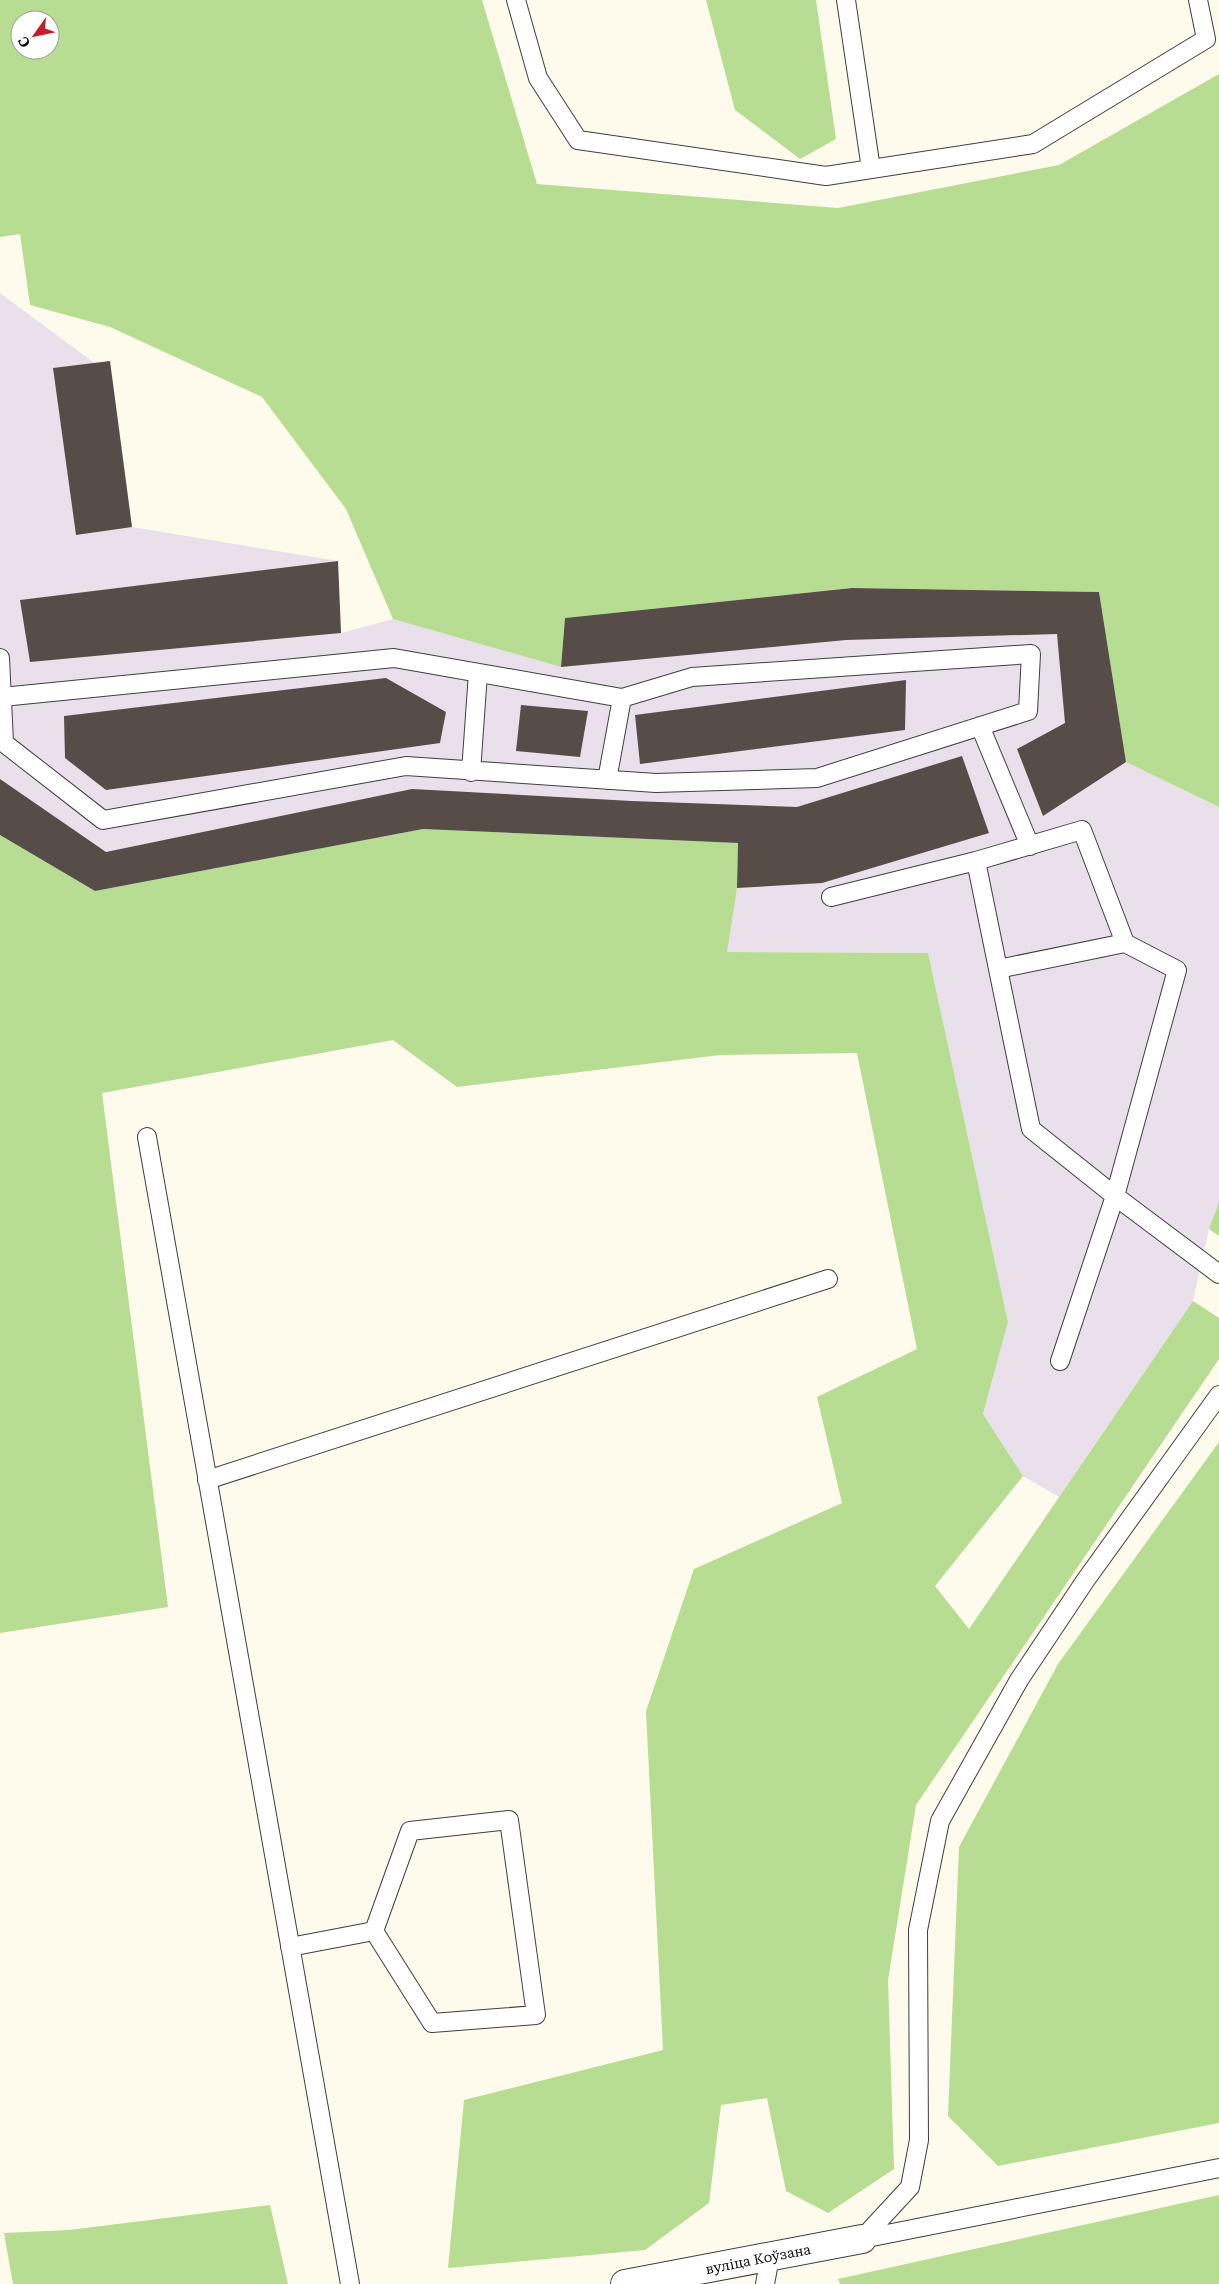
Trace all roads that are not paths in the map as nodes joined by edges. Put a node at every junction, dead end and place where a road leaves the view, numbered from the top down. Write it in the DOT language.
graph roads {
  1 [pos="516,0"];
  2 [pos="846,0"];
  3 [pos="1198,0"];
  4 [pos="871,169"];
  5 [pos="0,658"];
  6 [pos="478,673"];
  7 [pos="1,697"];
  8 [pos="622,698"];
  9 [pos="980,726"];
  10 [pos="471,772"];
  11 [pos="607,780"];
  12 [pos="1030,846"];
  13 [pos="976,861"];
  14 [pos="831,897"];
  15 [pos="1125,943"];
  16 [pos="998,970"];
  17 [pos="147,1137"];
  18 [pos="1115,1196"];
  19 [pos="1219,1274"];
  20 [pos="828,1279"];
  21 [pos="1060,1361"];
  22 [pos="1219,1395"];
  23 [pos="207,1480"];
  24 [pos="374,1931"];
  25 [pos="290,1947"];
  26 [pos="1219,2168"];
  27 [pos="862,2239"];
  28 [pos="770,2257"];
  29 [pos="350,2284"];
  30 [pos="625,2284"];
  31 [pos="765,2284"];
  1 -- 4 [label="lane"];
  2 -- 4 [label="lane"];
  3 -- 4 [label="lane"];
  5 -- 7 [label="lane"];
  6 -- 7 [label="lane"];
  6 -- 8 [label="lane"];
  6 -- 10 [label="lane"];
  7 -- 10 [label="lane"];
  8 -- 9 [label="lane"];
  8 -- 11 [label="lane"];
  9 -- 11 [label="lane"];
  9 -- 12 [label="lane"];
  10 -- 11 [label="lane"];
  12 -- 13 [label="lane"];
  12 -- 15 [label="lane"];
  13 -- 14 [label="lane"];
  13 -- 16 [label="lane"];
  15 -- 16 [label="lane"];
  15 -- 18 [label="lane"];
  16 -- 18 [label="lane"];
  17 -- 23 [label="lane"];
  18 -- 19 [label="lane"];
  18 -- 21 [label="lane"];
  20 -- 23 [label="lane"];
  22 -- 27 [label="lane"];
  23 -- 25 [label="lane"];
  24 -- 24 [label="lane"];
  24 -- 25 [label="lane"];
  25 -- 29 [label="lane"];
  26 -- 27 [label="lane"];
  27 -- 28 [label="street, вуліца Коўзана"];
  28 -- 30 [label="street, вуліца Коўзана"];
  28 -- 31 [label="lane"];
}
